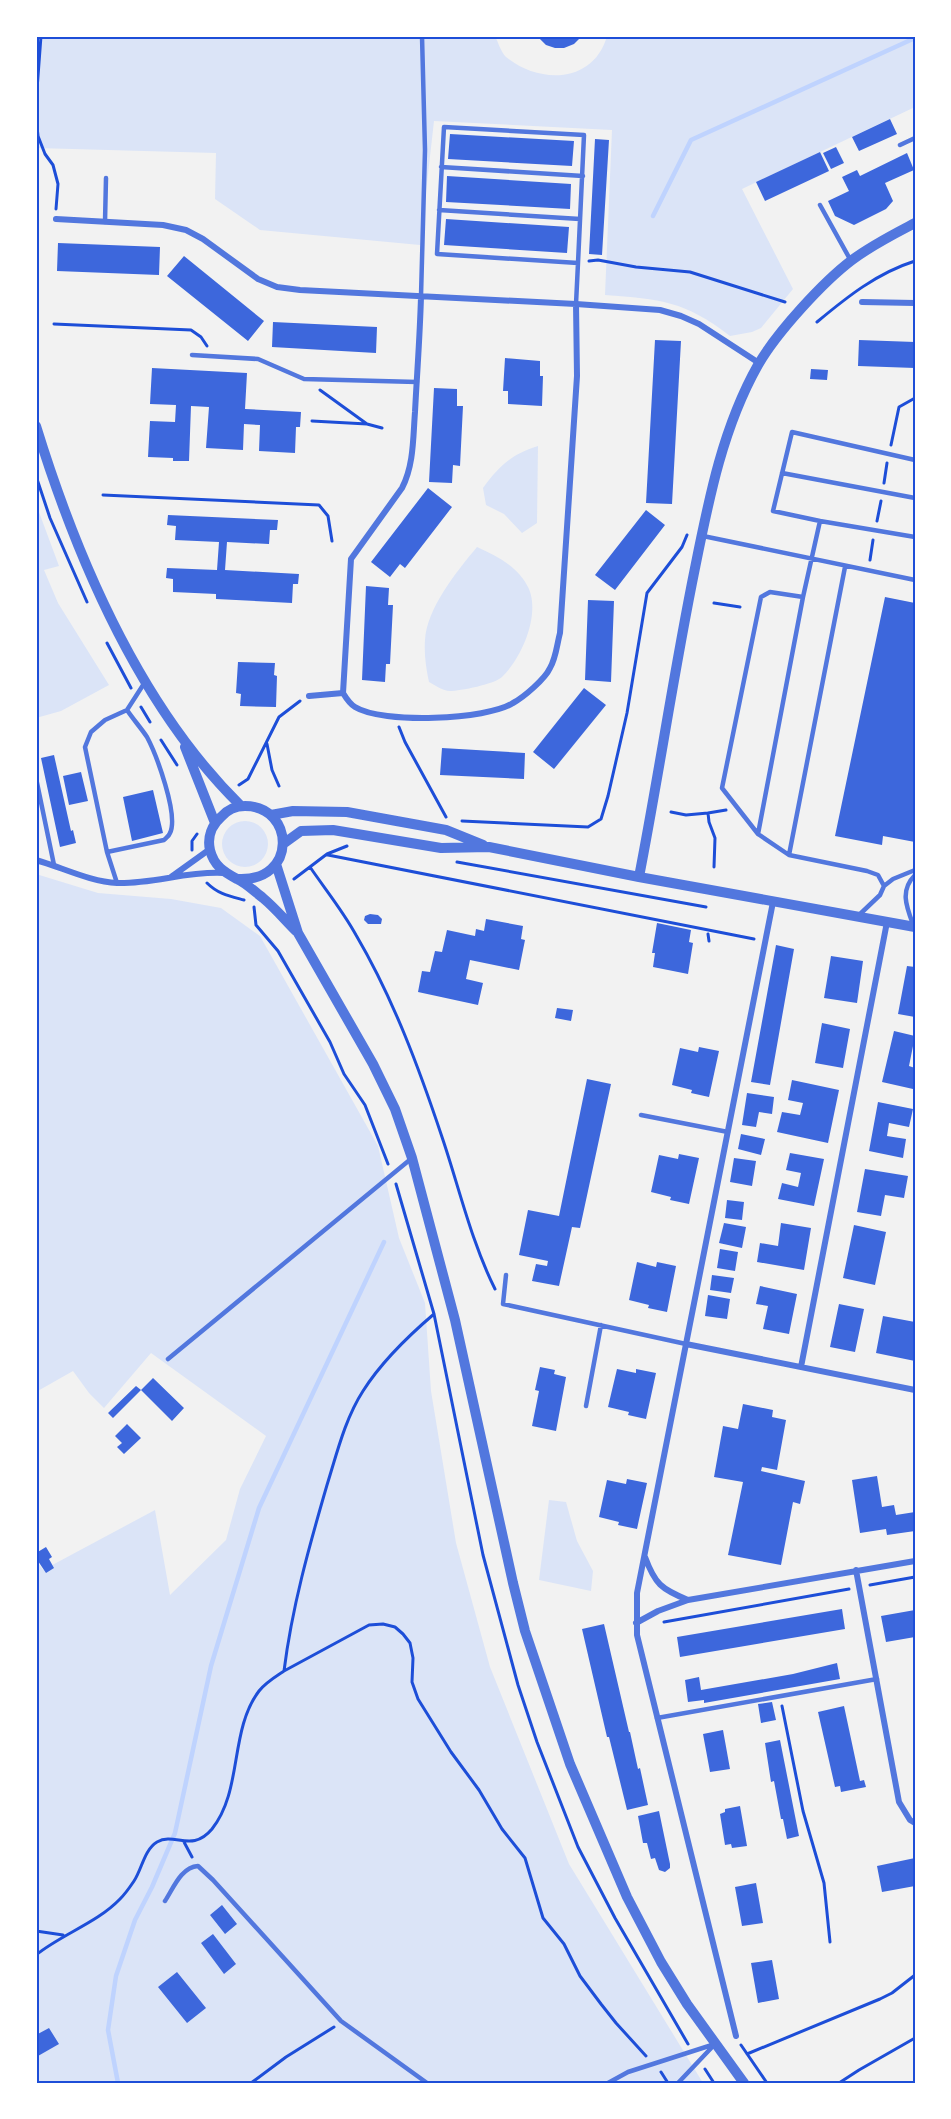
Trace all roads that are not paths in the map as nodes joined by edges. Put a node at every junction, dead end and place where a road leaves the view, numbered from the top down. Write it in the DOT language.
graph roads {
  1 [pos="422,36"];
  2 [pos="915,138"];
  3 [pos="900,146"];
  4 [pos="441,167"];
  5 [pos="583,176"];
  6 [pos="106,178"];
  7 [pos="820,205"];
  8 [pos="439,210"];
  9 [pos="56,219"];
  10 [pos="580,219"];
  11 [pos="105,222"];
  12 [pos="915,223"];
  13 [pos="851,261"];
  14 [pos="578,263"];
  15 [pos="421,296"];
  16 [pos="862,302"];
  17 [pos="915,303"];
  18 [pos="576,304"];
  19 [pos="192,355"];
  20 [pos="759,363"];
  21 [pos="417,382"];
  22 [pos="36,426"];
  23 [pos="915,460"];
  24 [pos="782,473"];
  25 [pos="915,498"];
  26 [pos="820,520"];
  27 [pos="701,536"];
  28 [pos="915,537"];
  29 [pos="812,560"];
  30 [pos="845,567"];
  31 [pos="915,580"];
  32 [pos="803,597"];
  33 [pos="145,682"];
  34 [pos="343,693"];
  35 [pos="309,696"];
  36 [pos="127,710"];
  37 [pos="181,736"];
  38 [pos="36,778"];
  39 [pos="240,806"];
  40 [pos="271,815"];
  41 [pos="215,823"];
  42 [pos="758,834"];
  43 [pos="283,844"];
  44 [pos="489,847"];
  45 [pos="210,849"];
  46 [pos="107,852"];
  47 [pos="789,855"];
  48 [pos="36,860"];
  49 [pos="276,864"];
  50 [pos="54,865"];
  51 [pos="915,870"];
  52 [pos="224,873"];
  53 [pos="915,875"];
  54 [pos="639,877"];
  55 [pos="170,878"];
  56 [pos="238,879"];
  57 [pos="117,883"];
  58 [pos="884,886"];
  59 [pos="773,902"];
  60 [pos="858,916"];
  61 [pos="887,922"];
  62 [pos="914,927"];
  63 [pos="298,933"];
  64 [pos="641,1115"];
  65 [pos="728,1132"];
  66 [pos="412,1158"];
  67 [pos="506,1275"];
  68 [pos="601,1325"];
  69 [pos="686,1344"];
  70 [pos="168,1359"];
  71 [pos="801,1367"];
  72 [pos="915,1389"];
  73 [pos="586,1406"];
  74 [pos="645,1556"];
  75 [pos="915,1561"];
  76 [pos="856,1570"];
  77 [pos="688,1600"];
  78 [pos="636,1623"];
  79 [pos="877,1679"];
  80 [pos="657,1718"];
  81 [pos="915,1823"];
  82 [pos="165,1901"];
  83 [pos="736,2036"];
  84 [pos="715,2044"];
  85 [pos="427,2083"];
  86 [pos="608,2083"];
  87 [pos="678,2083"];
  88 [pos="744,2083"];
  1 -- 15 [label="lane"];
  2 -- 3 [label="lane"];
  4 -- 5 [label="lane"];
  4 -- 5 [label="lane"];
  4 -- 8 [label="lane"];
  5 -- 10 [label="lane"];
  6 -- 11 [label="lane"];
  7 -- 13 [label="lane"];
  8 -- 10 [label="lane"];
  8 -- 14 [label="lane"];
  9 -- 11 [label="street"];
  10 -- 14 [label="lane"];
  11 -- 15 [label="street"];
  12 -- 13 [label="street"];
  13 -- 20 [label="street"];
  14 -- 18 [label="lane"];
  15 -- 18 [label="street"];
  15 -- 21 [label="street"];
  16 -- 17 [label="street"];
  18 -- 20 [label="street"];
  18 -- 34 [label="street"];
  19 -- 21 [label="lane"];
  20 -- 27 [label="street"];
  21 -- 34 [label="street"];
  22 -- 33 [label="street"];
  23 -- 24 [label="lane"];
  24 -- 25 [label="lane"];
  24 -- 26 [label="lane"];
  26 -- 28 [label="lane"];
  26 -- 29 [label="lane"];
  27 -- 29 [label="lane"];
  27 -- 54 [label="street"];
  29 -- 30 [label="lane"];
  29 -- 32 [label="lane"];
  30 -- 31 [label="lane"];
  30 -- 47 [label="lane"];
  32 -- 42 [label="lane"];
  32 -- 42 [label="lane"];
  33 -- 36 [label="lane"];
  33 -- 37 [label="street"];
  34 -- 35 [label="street"];
  36 -- 46 [label="lane"];
  36 -- 46 [label="lane"];
  37 -- 39 [label="street"];
  37 -- 41 [label="street"];
  38 -- 50 [label="lane"];
  39 -- 40 [label="street"];
  39 -- 41 [label="street"];
  40 -- 43 [label="street"];
  40 -- 44 [label="street"];
  41 -- 45 [label="street"];
  42 -- 47 [label="lane"];
  43 -- 44 [label="street"];
  43 -- 49 [label="street"];
  44 -- 54 [label="street"];
  45 -- 52 [label="street"];
  45 -- 55 [label="street"];
  46 -- 57 [label="lane"];
  47 -- 58 [label="lane"];
  48 -- 50 [label="street"];
  49 -- 56 [label="street"];
  49 -- 63 [label="street"];
  50 -- 57 [label="street"];
  51 -- 58 [label="lane"];
  52 -- 55 [label="street"];
  52 -- 56 [label="street"];
  53 -- 62 [label="lane"];
  54 -- 59 [label="street"];
  55 -- 57 [label="street"];
  56 -- 63 [label="street"];
  58 -- 60 [label="lane"];
  59 -- 60 [label="street"];
  59 -- 65 [label="street"];
  60 -- 61 [label="street"];
  61 -- 62 [label="street"];
  61 -- 71 [label="street"];
  63 -- 66 [label="street"];
  64 -- 65 [label="lane"];
  65 -- 69 [label="street"];
  66 -- 70 [label="lane"];
  66 -- 84 [label="street"];
  67 -- 68 [label="lane"];
  68 -- 69 [label="lane"];
  68 -- 73 [label="lane"];
  69 -- 71 [label="street"];
  69 -- 74 [label="street"];
  71 -- 72 [label="street"];
  74 -- 77 [label="street"];
  74 -- 78 [label="street"];
  75 -- 76 [label="street"];
  76 -- 77 [label="street"];
  76 -- 79 [label="street"];
  77 -- 78 [label="street"];
  78 -- 80 [label="street"];
  79 -- 80 [label="lane"];
  79 -- 81 [label="street"];
  80 -- 83 [label="street"];
  82 -- 85 [label="lane"];
  84 -- 86 [label="lane"];
  84 -- 87 [label="lane"];
  84 -- 88 [label="street"];
}
